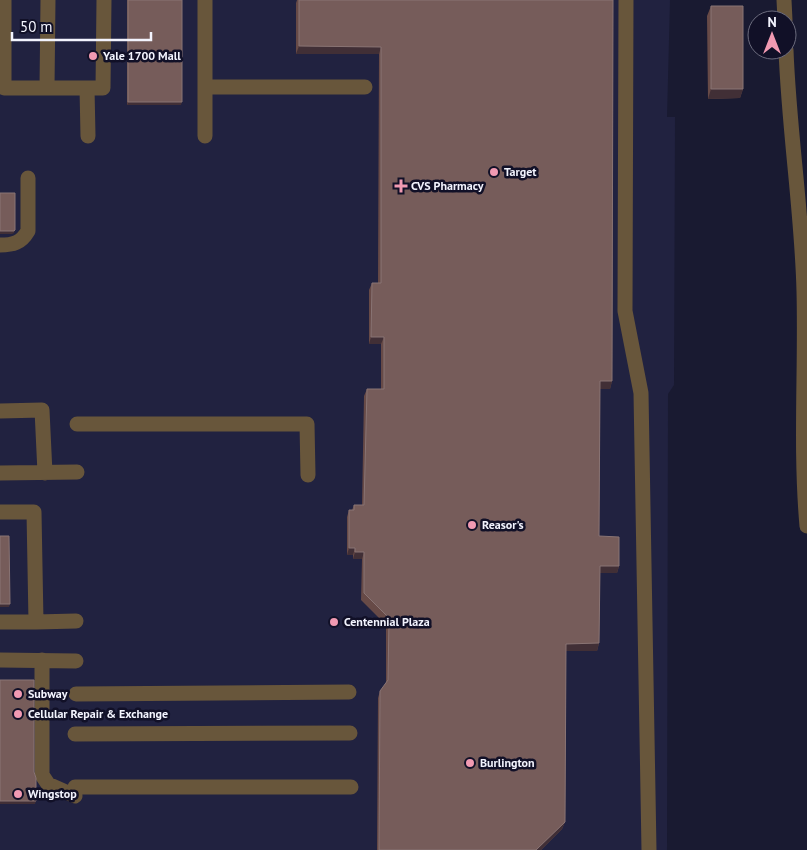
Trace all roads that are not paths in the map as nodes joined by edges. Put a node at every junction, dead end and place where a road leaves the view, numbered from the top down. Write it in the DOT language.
graph roads {
  1 [pos="4,0"];
  2 [pos="48,0"];
  3 [pos="104,0"];
  4 [pos="205,0"];
  5 [pos="626,0"];
  6 [pos="786,60"];
  7 [pos="205,87"];
  8 [pos="364,87"];
  9 [pos="47,88"];
  10 [pos="88,88"];
  11 [pos="88,136"];
  12 [pos="206,136"];
  13 [pos="28,178"];
  14 [pos="0,245"];
  15 [pos="0,411"];
  16 [pos="77,424"];
  17 [pos="77,472"];
  18 [pos="0,473"];
  19 [pos="45,473"];
  20 [pos="308,475"];
  21 [pos="0,512"];
  22 [pos="807,526"];
  23 [pos="76,621"];
  24 [pos="0,622"];
  25 [pos="36,622"];
  26 [pos="0,660"];
  27 [pos="42,660"];
  28 [pos="76,661"];
  29 [pos="349,692"];
  30 [pos="76,694"];
  31 [pos="350,733"];
  32 [pos="75,734"];
  33 [pos="351,787"];
  34 [pos="649,850"];
  1 -- 9 [label="street"];
  2 -- 9 [label="street"];
  3 -- 10 [label="street"];
  4 -- 7 [label="street"];
  5 -- 34 [label="street"];
  6 -- 22 [label="street"];
  7 -- 8 [label="street"];
  7 -- 12 [label="street"];
  9 -- 10 [label="street"];
  10 -- 11 [label="street"];
  13 -- 14 [label="street"];
  15 -- 19 [label="street"];
  16 -- 20 [label="street"];
  17 -- 19 [label="street"];
  18 -- 19 [label="street"];
  21 -- 25 [label="street"];
  23 -- 25 [label="street"];
  24 -- 25 [label="street"];
  26 -- 27 [label="street"];
  27 -- 28 [label="street"];
  27 -- 33 [label="street"];
  29 -- 30 [label="street"];
  31 -- 32 [label="street"];
}
